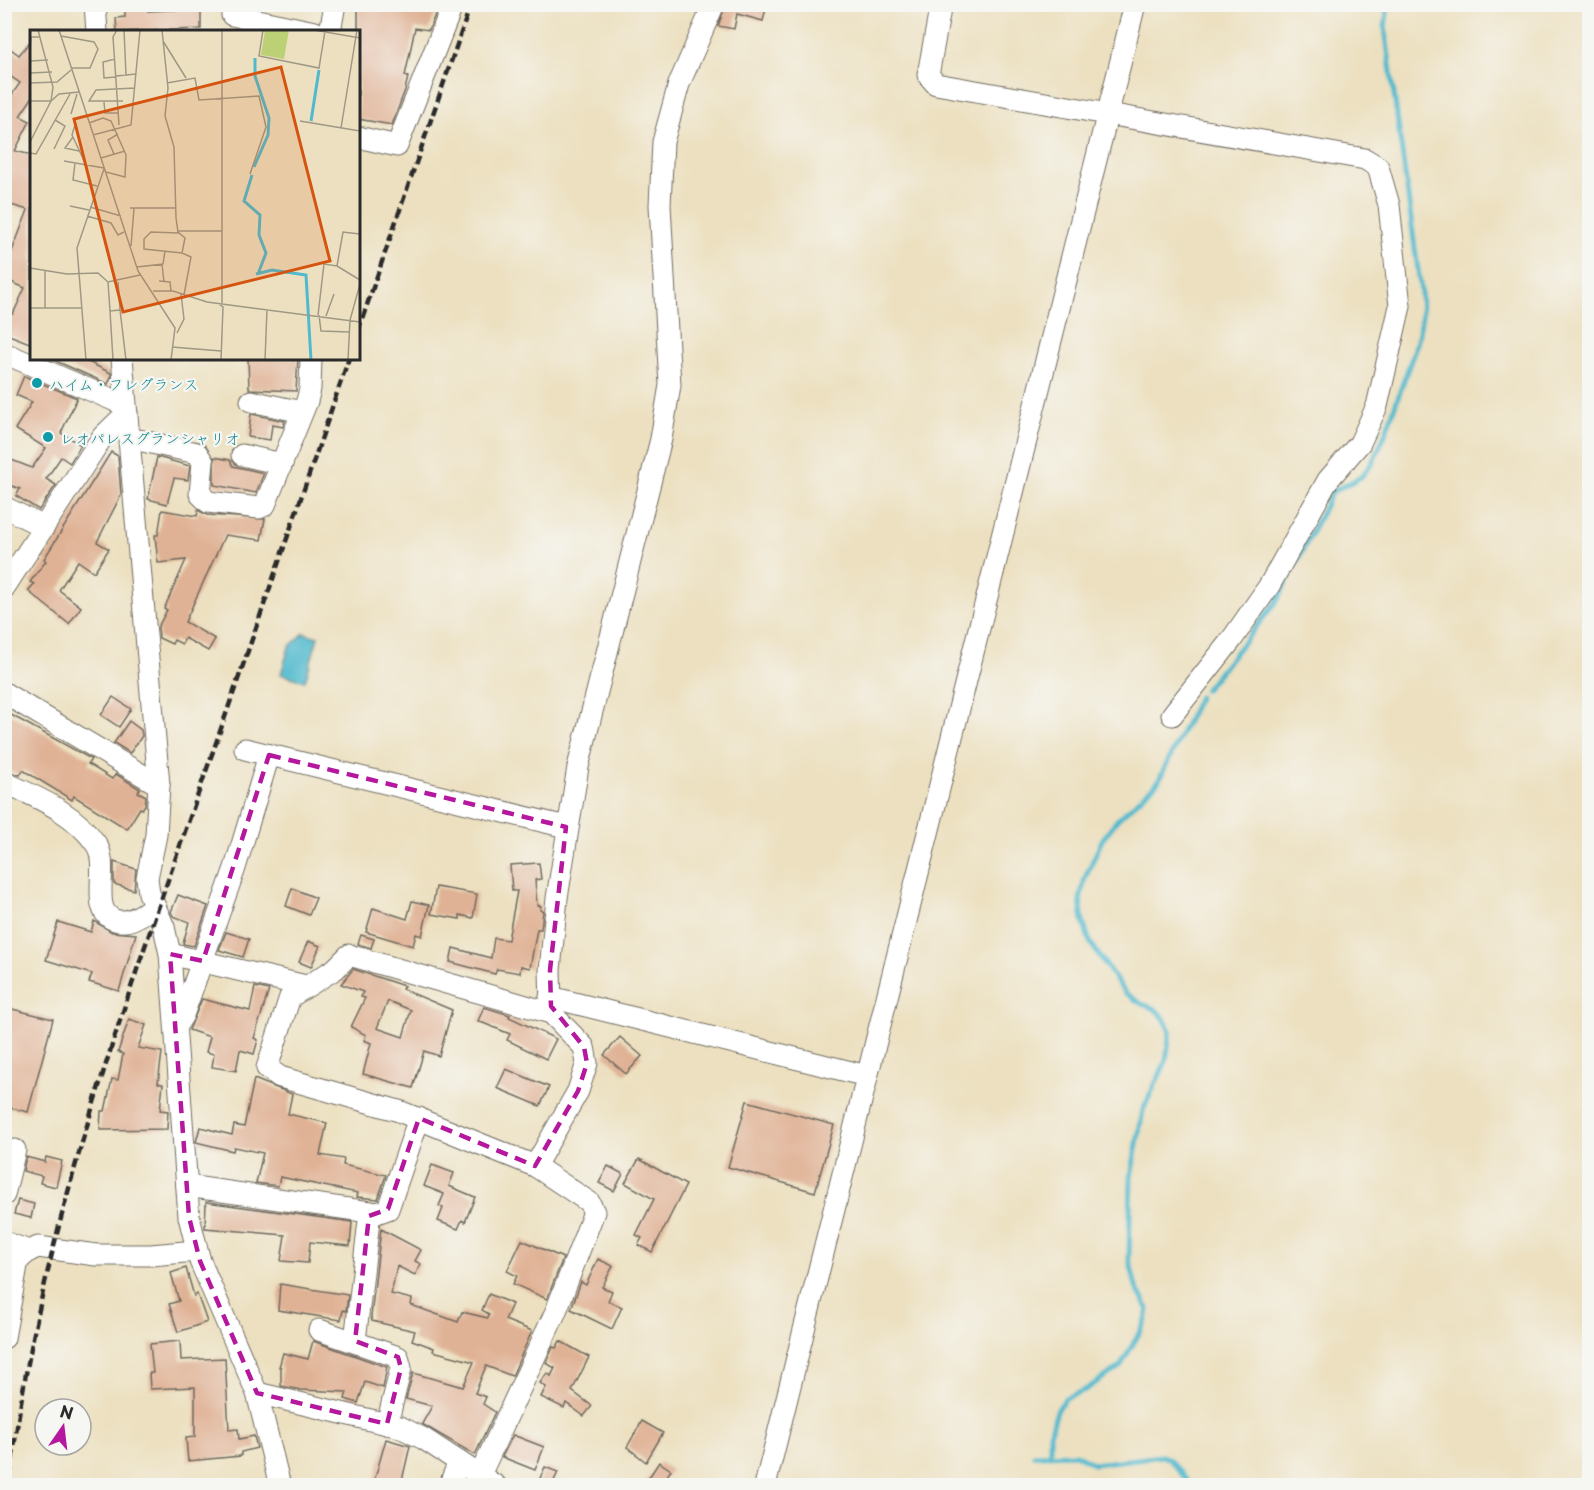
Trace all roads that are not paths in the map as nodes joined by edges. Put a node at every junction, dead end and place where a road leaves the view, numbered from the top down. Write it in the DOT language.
graph roads {
  1 [pos="95,4"];
  2 [pos="234,4"];
  3 [pos="335,4"];
  4 [pos="453,4"];
  5 [pos="714,4"];
  6 [pos="941,4"];
  7 [pos="1135,4"];
  8 [pos="97,30"];
  9 [pos="305,30"];
  10 [pos="330,30"];
  11 [pos="1106,113"];
  12 [pos="360,138"];
  13 [pos="4,353"];
  14 [pos="122,360"];
  15 [pos="311,360"];
  16 [pos="251,401"];
  17 [pos="126,409"];
  18 [pos="302,412"];
  19 [pos="129,438"];
  20 [pos="242,455"];
  21 [pos="282,464"];
  22 [pos="4,507"];
  23 [pos="44,527"];
  24 [pos="4,588"];
  25 [pos="4,693"];
  26 [pos="1172,715"];
  27 [pos="245,749"];
  28 [pos="269,755"];
  29 [pos="4,782"];
  30 [pos="159,785"];
  31 [pos="566,827"];
  32 [pos="153,907"];
  33 [pos="170,954"];
  34 [pos="203,961"];
  35 [pos="306,986"];
  36 [pos="552,1005"];
  37 [pos="175,1026"];
  38 [pos="867,1076"];
  39 [pos="419,1118"];
  40 [pos="15,1150"];
  41 [pos="535,1167"];
  42 [pos="187,1186"];
  43 [pos="4,1195"];
  44 [pos="370,1212"];
  45 [pos="4,1242"];
  46 [pos="196,1251"];
  47 [pos="17,1256"];
  48 [pos="319,1330"];
  49 [pos="4,1338"];
  50 [pos="355,1341"];
  51 [pos="257,1393"];
  52 [pos="387,1424"];
  53 [pos="459,1462"];
  54 [pos="488,1480"];
  55 [pos="279,1485"];
  56 [pos="449,1485"];
  57 [pos="765,1485"];
  1 -- 8 [label="street"];
  2 -- 9 [label="street"];
  3 -- 10 [label="street"];
  4 -- 12 [label="street"];
  5 -- 31 [label="street"];
  6 -- 11 [label="street"];
  7 -- 11 [label="street"];
  11 -- 26 [label="street"];
  11 -- 38 [label="street"];
  13 -- 17 [label="street"];
  14 -- 17 [label="street"];
  15 -- 18 [label="street"];
  16 -- 18 [label="street"];
  17 -- 19 [label="street"];
  17 -- 23 [label="street"];
  18 -- 21 [label="street"];
  19 -- 21 [label="street"];
  19 -- 30 [label="street"];
  20 -- 21 [label="street"];
  22 -- 23 [label="street"];
  23 -- 24 [label="street"];
  25 -- 30 [label="street"];
  27 -- 28 [label="street"];
  28 -- 31 [label="street"];
  28 -- 34 [label="street"];
  29 -- 32 [label="street"];
  30 -- 32 [label="street"];
  31 -- 36 [label="street"];
  32 -- 33 [label="street"];
  33 -- 34 [label="street"];
  33 -- 37 [label="street"];
  34 -- 35 [label="street"];
  34 -- 37 [label="street"];
  35 -- 36 [label="street"];
  35 -- 39 [label="street"];
  36 -- 38 [label="street"];
  36 -- 41 [label="street"];
  37 -- 42 [label="street"];
  38 -- 57 [label="street"];
  39 -- 41 [label="street"];
  39 -- 44 [label="street"];
  40 -- 43 [label="street"];
  41 -- 54 [label="street"];
  42 -- 44 [label="street"];
  42 -- 46 [label="street"];
  44 -- 50 [label="street"];
  45 -- 47 [label="street"];
  46 -- 47 [label="street"];
  46 -- 51 [label="street"];
  47 -- 49 [label="street"];
  48 -- 50 [label="street"];
  50 -- 52 [label="street"];
  51 -- 52 [label="street"];
  51 -- 55 [label="street"];
  52 -- 53 [label="street"];
  53 -- 54 [label="street"];
  53 -- 56 [label="street"];
}
